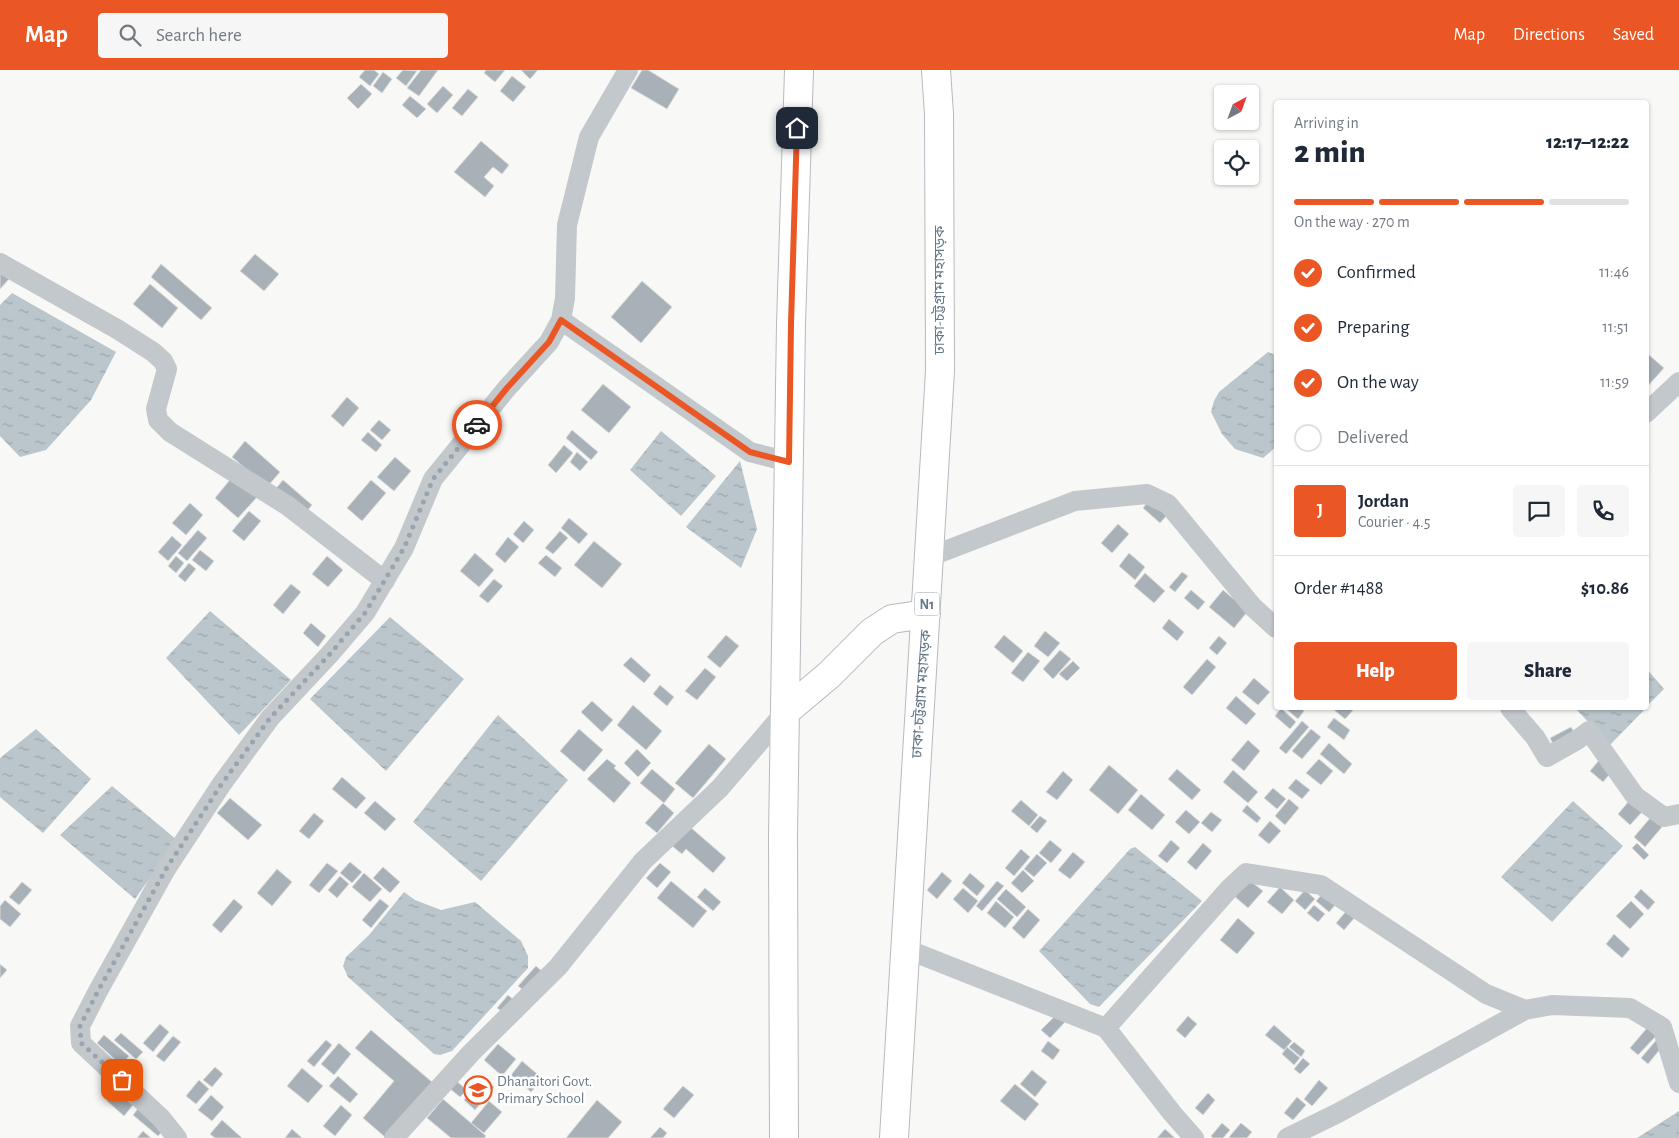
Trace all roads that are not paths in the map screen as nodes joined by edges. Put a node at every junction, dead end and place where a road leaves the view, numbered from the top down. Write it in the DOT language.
graph roads {
  1 [pos="628,70"];
  2 [pos="799,70"];
  3 [pos="936,70"];
  4 [pos="0,263"];
  5 [pos="561,320"];
  6 [pos="1679,382"];
  7 [pos="1649,410"];
  8 [pos="789,462"];
  9 [pos="929,557"];
  10 [pos="385,581"];
  11 [pos="926,614"];
  12 [pos="1274,626"];
  13 [pos="1512,710"];
  14 [pos="785,712"];
  15 [pos="1679,814"];
  16 [pos="906,949"];
  17 [pos="1525,1010"];
  18 [pos="1106,1028"];
  19 [pos="1679,1083"];
  20 [pos="177,1138"];
  21 [pos="394,1138"];
  22 [pos="784,1138"];
  23 [pos="894,1138"];
  24 [pos="1194,1138"];
  25 [pos="1287,1138"];
  1 -- 5 [label="street"];
  2 -- 8 [label="highway"];
  3 -- 9 [label="highway, ঢাকা-চট্টগ্রাম মহাসড়ক / N1"];
  4 -- 10 [label="street"];
  5 -- 8 [label="street"];
  5 -- 10 [label="street"];
  6 -- 7 [label="street"];
  8 -- 14 [label="highway"];
  9 -- 11 [label="highway, ঢাকা-চট্টগ্রাম মহাসড়ক / N1"];
  9 -- 12 [label="street"];
  10 -- 20 [label="street"];
  11 -- 14 [label="highway"];
  11 -- 16 [label="highway, ঢাকা-চট্টগ্রাম মহাসড়ক / N1"];
  13 -- 15 [label="street"];
  14 -- 21 [label="street"];
  14 -- 22 [label="highway"];
  16 -- 18 [label="street"];
  16 -- 23 [label="highway, ঢাকা-চট্টগ্রাম মহাসড়ক / N1"];
  17 -- 18 [label="street"];
  17 -- 19 [label="street"];
  17 -- 25 [label="street"];
  18 -- 24 [label="street"];
}
